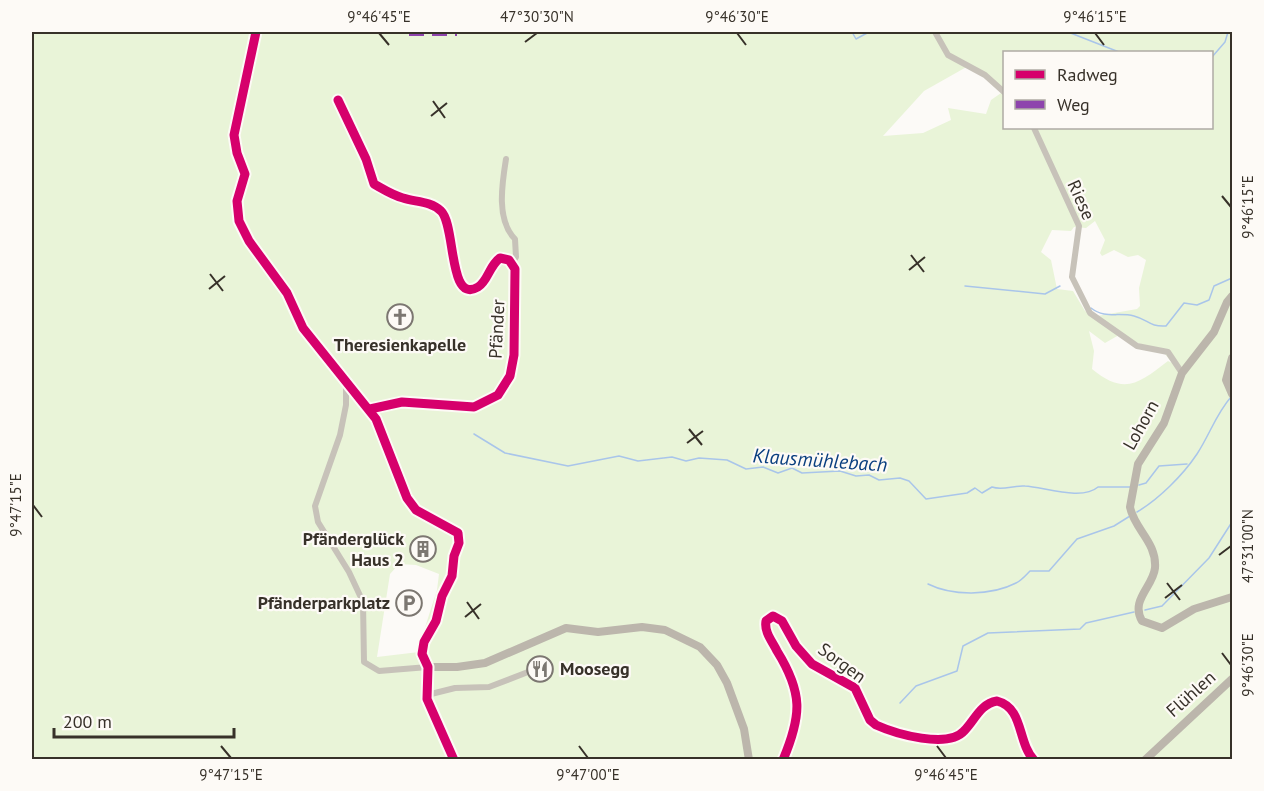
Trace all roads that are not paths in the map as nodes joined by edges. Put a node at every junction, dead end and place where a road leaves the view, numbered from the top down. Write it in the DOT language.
graph roads {
  1 [pos="256,32"];
  2 [pos="935,32"];
  3 [pos="1003,90"];
  4 [pos="338,100"];
  5 [pos="1034,129"];
  6 [pos="506,159"];
  7 [pos="512,262"];
  8 [pos="1233,296"];
  9 [pos="1233,358"];
  10 [pos="1182,373"];
  11 [pos="346,385"];
  12 [pos="1232,394"];
  13 [pos="370,409"];
  14 [pos="1233,597"];
  15 [pos="428,667"];
  16 [pos="528,672"];
  17 [pos="1233,679"];
  18 [pos="427,694"];
  19 [pos="454,759"];
  20 [pos="749,759"];
  21 [pos="783,759"];
  22 [pos="1034,759"];
  23 [pos="1145,759"];
  1 -- 11 [label="street"];
  2 -- 3 [label="street"];
  4 -- 7 [label="street, Pfänder"];
  5 -- 10 [label="street, Riese"];
  6 -- 7 [label="street, Pfänder"];
  7 -- 13 [label="street, Pfänder"];
  8 -- 10 [label="street, Lohorn"];
  9 -- 12 [label="street"];
  10 -- 14 [label="street, Lohorn"];
  11 -- 13 [label="street"];
  11 -- 15 [label="street"];
  13 -- 15 [label="street"];
  15 -- 18 [label="street"];
  15 -- 20 [label="street"];
  16 -- 18 [label="street"];
  17 -- 23 [label="street, Flühlen"];
  18 -- 19 [label="street"];
  21 -- 22 [label="street, Sorgen"];
}
